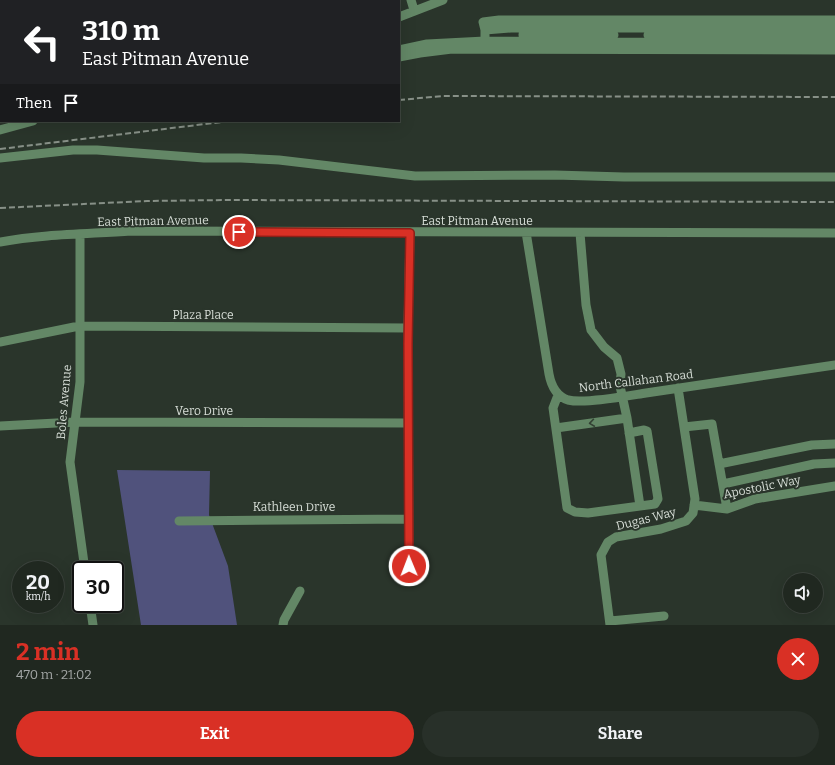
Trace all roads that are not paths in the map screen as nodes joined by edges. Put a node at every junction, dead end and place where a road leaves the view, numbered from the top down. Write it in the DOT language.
graph roads {
  1 [pos="443,0"];
  2 [pos="412,4"];
  3 [pos="400,16"];
  4 [pos="835,20"];
  5 [pos="524,28"];
  6 [pos="835,28"];
  7 [pos="485,30"];
  8 [pos="835,36"];
  9 [pos="485,42"];
  10 [pos="835,43"];
  11 [pos="400,50"];
  12 [pos="835,50"];
  13 [pos="400,57"];
  14 [pos="29,122"];
  15 [pos="0,130"];
  16 [pos="0,158"];
  17 [pos="835,177"];
  18 [pos="526,232"];
  19 [pos="410,233"];
  20 [pos="580,233"];
  21 [pos="835,233"];
  22 [pos="80,234"];
  23 [pos="0,242"];
  24 [pos="79,326"];
  25 [pos="408,328"];
  26 [pos="0,342"];
  27 [pos="835,365"];
  28 [pos="678,388"];
  29 [pos="558,395"];
  30 [pos="623,396"];
  31 [pos="627,418"];
  32 [pos="75,422"];
  33 [pos="408,423"];
  34 [pos="0,426"];
  35 [pos="684,427"];
  36 [pos="556,428"];
  37 [pos="629,434"];
  38 [pos="835,444"];
  39 [pos="835,463"];
  40 [pos="719,464"];
  41 [pos="723,484"];
  42 [pos="835,486"];
  43 [pos="694,505"];
  44 [pos="640,506"];
  45 [pos="727,509"];
  46 [pos="408,519"];
  47 [pos="180,521"];
  48 [pos="84,561"];
  49 [pos="409,566"];
  50 [pos="300,591"];
  51 [pos="91,613"];
  52 [pos="664,616"];
  53 [pos="610,623"];
  54 [pos="93,625"];
  55 [pos="283,625"];
  1 -- 2 [label="street"];
  2 -- 3 [label="street"];
  4 -- 7 [label="street"];
  5 -- 6 [label="street"];
  5 -- 7 [label="street"];
  5 -- 8 [label="street"];
  7 -- 9 [label="street"];
  9 -- 10 [label="street"];
  9 -- 11 [label="street"];
  12 -- 13 [label="street"];
  14 -- 15 [label="street"];
  16 -- 17 [label="street"];
  18 -- 19 [label="street, East Pitman Avenue"];
  18 -- 20 [label="street, East Pitman Avenue"];
  18 -- 29 [label="street"];
  19 -- 22 [label="street, East Pitman Avenue"];
  19 -- 25 [label="street"];
  20 -- 21 [label="street, East Pitman Avenue"];
  20 -- 30 [label="street"];
  22 -- 23 [label="street, East Pitman Avenue"];
  22 -- 24 [label="street, Boles Avenue"];
  24 -- 25 [label="street, Plaza Place"];
  24 -- 26 [label="street, Plaza Place"];
  24 -- 32 [label="street, Boles Avenue"];
  25 -- 33 [label="street"];
  27 -- 28 [label="street, North Callahan Road"];
  28 -- 30 [label="street, North Callahan Road"];
  28 -- 35 [label="street"];
  29 -- 30 [label="street, North Callahan Road"];
  29 -- 36 [label="street"];
  30 -- 31 [label="street"];
  31 -- 36 [label="street, one-way"];
  31 -- 37 [label="street"];
  32 -- 33 [label="street, Vero Drive"];
  32 -- 34 [label="street, Vero Drive"];
  32 -- 48 [label="street, Boles Avenue"];
  33 -- 46 [label="street"];
  35 -- 40 [label="street"];
  35 -- 43 [label="street"];
  36 -- 44 [label="street"];
  37 -- 44 [label="street"];
  37 -- 44 [label="street"];
  38 -- 40 [label="street"];
  39 -- 41 [label="street"];
  40 -- 41 [label="street"];
  41 -- 45 [label="street"];
  42 -- 45 [label="street, Apostolic Way"];
  43 -- 45 [label="street, Apostolic Way"];
  43 -- 53 [label="street, Dugas Way"];
  46 -- 47 [label="street, Kathleen Drive"];
  46 -- 49 [label="street"];
  50 -- 55 [label="street"];
  51 -- 54 [label="street"];
  52 -- 53 [label="street"];
}
